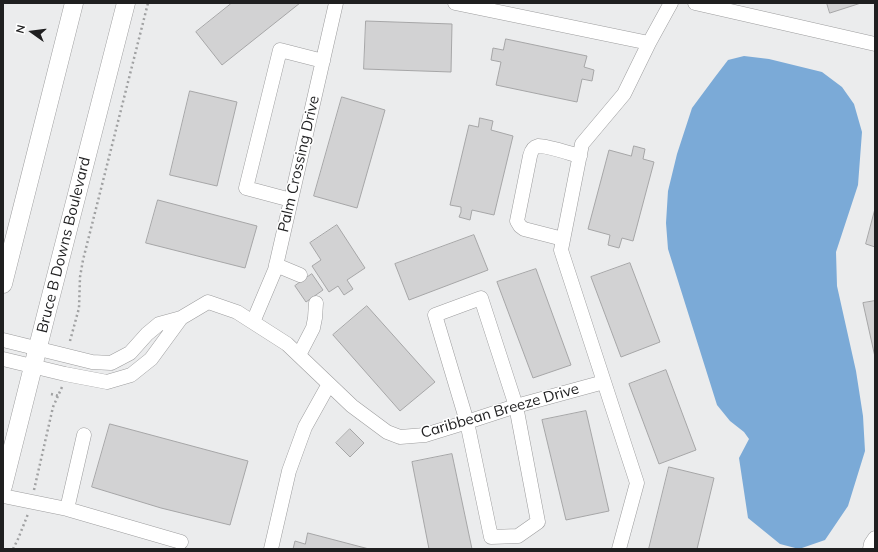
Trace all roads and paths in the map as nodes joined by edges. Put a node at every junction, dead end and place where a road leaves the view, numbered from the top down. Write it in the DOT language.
graph roads {
  1 [pos="74,3"];
  2 [pos="126,3"];
  3 [pos="148,3"];
  4 [pos="336,3"];
  5 [pos="455,3"];
  6 [pos="671,3"];
  7 [pos="695,3"];
  8 [pos="649,43"];
  9 [pos="875,44"];
  10 [pos="323,60"];
  11 [pos="580,156"];
  12 [pos="291,200"];
  13 [pos="563,239"];
  14 [pos="276,265"];
  15 [pos="300,275"];
  16 [pos="3,284"];
  17 [pos="316,303"];
  18 [pos="181,318"];
  19 [pos="253,322"];
  20 [pos="3,340"];
  21 [pos="70,340"];
  22 [pos="37,349"];
  23 [pos="299,355"];
  24 [pos="3,359"];
  25 [pos="33,367"];
  26 [pos="64,382"];
  27 [pos="604,382"];
  28 [pos="329,384"];
  29 [pos="51,394"];
  30 [pos="58,396"];
  31 [pos="516,406"];
  32 [pos="467,422"];
  33 [pos="84,435"];
  34 [pos="3,486"];
  35 [pos="3,496"];
  36 [pos="32,502"];
  37 [pos="67,509"];
  38 [pos="181,542"];
  39 [pos="13,549"];
  40 [pos="271,549"];
  41 [pos="619,549"];
  1 -- 16 [label="main road"];
  2 -- 22 [label="main road, Bruce B Downs Boulevard"];
  3 -- 21 [label="path"];
  4 -- 10 [label="street, Palm Crossing Drive"];
  5 -- 8 [label="street"];
  6 -- 8 [label="street"];
  7 -- 9 [label="street"];
  8 -- 11 [label="street"];
  10 -- 12 [label="street, Palm Crossing Drive"];
  10 -- 12 [label="street"];
  11 -- 13 [label="street"];
  11 -- 13 [label="street"];
  12 -- 14 [label="street, Palm Crossing Drive"];
  13 -- 27 [label="street"];
  14 -- 15 [label="street"];
  14 -- 19 [label="street, Palm Crossing Drive"];
  17 -- 23 [label="street"];
  18 -- 19 [label="street, Caribbean Breeze Drive"];
  18 -- 22 [label="street, Caribbean Breeze Drive"];
  18 -- 25 [label="street, Caribbean Breeze Drive"];
  19 -- 23 [label="street, Caribbean Breeze Drive"];
  20 -- 22 [label="street, Caribbean Breeze Drive"];
  22 -- 25 [label="main road, Bruce B Downs Boulevard"];
  23 -- 28 [label="street, Caribbean Breeze Drive"];
  24 -- 25 [label="street, Caribbean Breeze Drive"];
  25 -- 34 [label="main road, Bruce B Downs Boulevard"];
  26 -- 30 [label="path"];
  27 -- 31 [label="street, Caribbean Breeze Drive"];
  27 -- 41 [label="street"];
  28 -- 32 [label="street, Caribbean Breeze Drive"];
  28 -- 40 [label="street"];
  29 -- 30 [label="path"];
  30 -- 36 [label="path"];
  31 -- 32 [label="street, Caribbean Breeze Drive"];
  31 -- 32 [label="street"];
  31 -- 32 [label="street"];
  33 -- 37 [label="street"];
  35 -- 36 [label="street"];
  36 -- 37 [label="street"];
  36 -- 39 [label="path"];
  37 -- 38 [label="street"];
}
